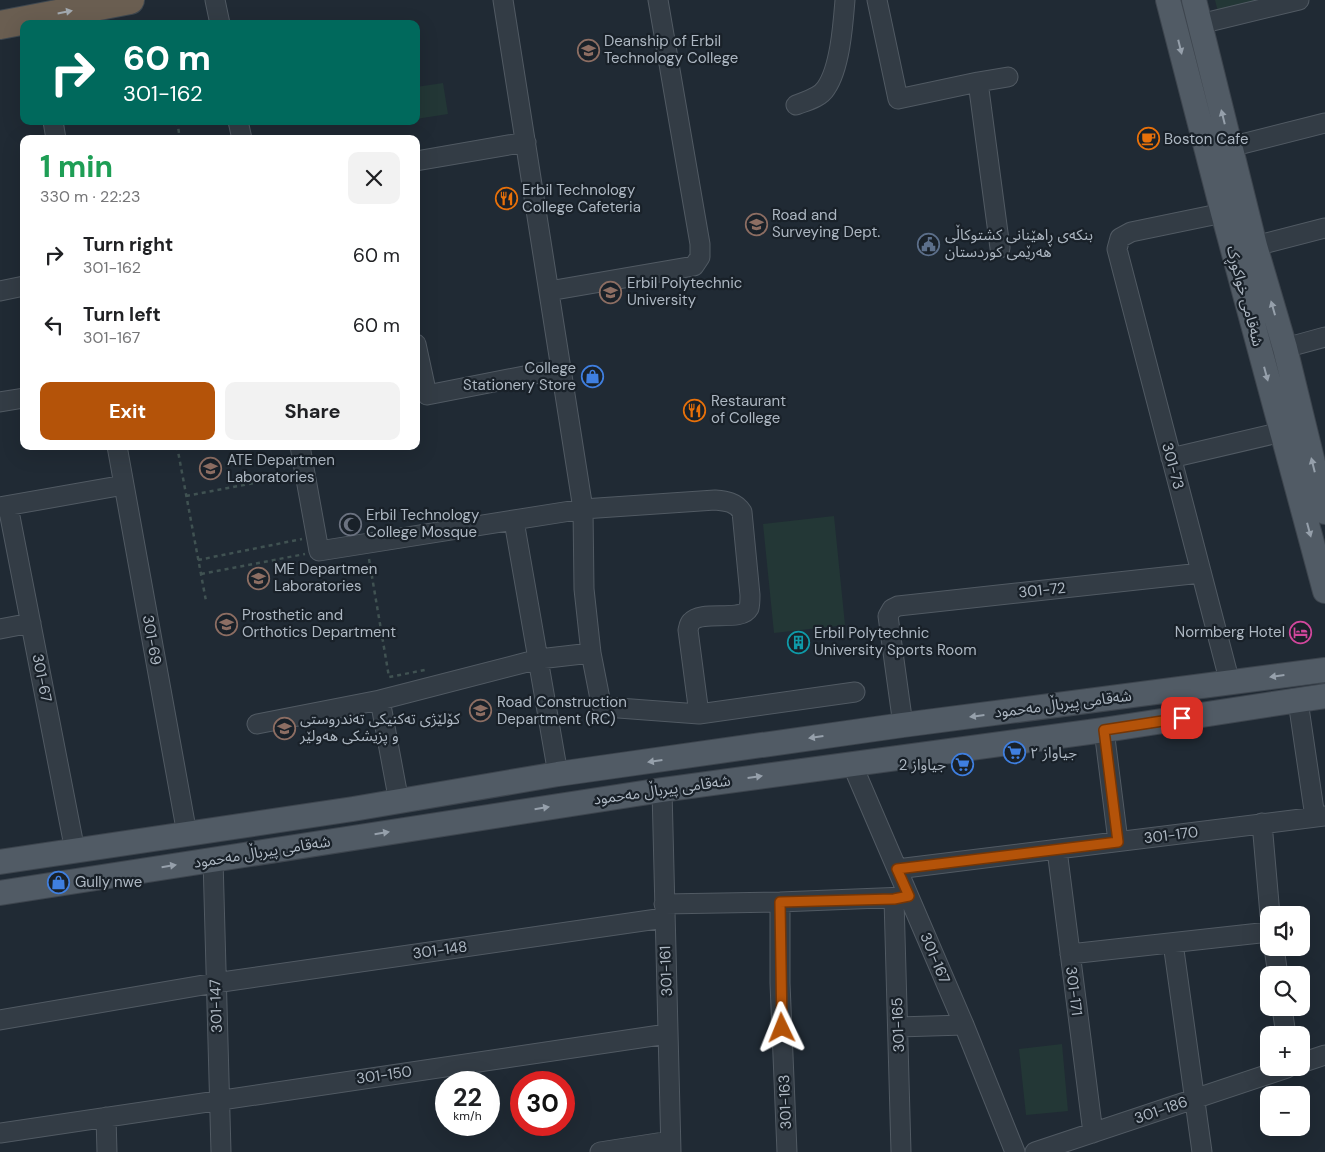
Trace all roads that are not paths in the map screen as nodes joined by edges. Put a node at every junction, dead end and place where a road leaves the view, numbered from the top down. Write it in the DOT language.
graph roads {
  1 [pos="130,0"];
  2 [pos="215,0"];
  3 [pos="503,0"];
  4 [pos="658,0"];
  5 [pos="845,0"];
  6 [pos="877,0"];
  7 [pos="1168,0"];
  8 [pos="1194,0"];
  9 [pos="1299,0"];
  10 [pos="38,20"];
  11 [pos="219,20"];
  12 [pos="20,23"];
  13 [pos="1200,24"];
  14 [pos="0,25"];
  15 [pos="1008,77"];
  16 [pos="978,82"];
  17 [pos="796,105"];
  18 [pos="1325,123"];
  19 [pos="526,142"];
  20 [pos="1230,147"];
  21 [pos="420,160"];
  22 [pos="1223,213"];
  23 [pos="1325,228"];
  24 [pos="1255,246"];
  25 [pos="1000,248"];
  26 [pos="20,287"];
  27 [pos="0,291"];
  28 [pos="549,291"];
  29 [pos="1325,337"];
  30 [pos="1285,348"];
  31 [pos="420,363"];
  32 [pos="560,369"];
  33 [pos="20,399"];
  34 [pos="0,402"];
  35 [pos="1282,432"];
  36 [pos="118,450"];
  37 [pos="301,450"];
  38 [pos="1171,458"];
  39 [pos="124,485"];
  40 [pos="4,507"];
  41 [pos="583,509"];
  42 [pos="1325,512"];
  43 [pos="514,521"];
  44 [pos="1201,573"];
  45 [pos="1325,591"];
  46 [pos="31,623"];
  47 [pos="0,629"];
  48 [pos="591,653"];
  49 [pos="539,659"];
  50 [pos="1325,670"];
  51 [pos="1230,683"];
  52 [pos="855,692"];
  53 [pos="1325,696"];
  54 [pos="380,700"];
  55 [pos="1298,702"];
  56 [pos="699,714"];
  57 [pos="257,724"];
  58 [pos="903,725"];
  59 [pos="1104,730"];
  60 [pos="852,764"];
  61 [pos="558,774"];
  62 [pos="662,790"];
  63 [pos="399,802"];
  64 [pos="353,809"];
  65 [pos="1320,816"];
  66 [pos="1262,823"];
  67 [pos="187,834"];
  68 [pos="357,837"];
  69 [pos="1118,842"];
  70 [pos="1057,850"];
  71 [pos="75,851"];
  72 [pos="213,859"];
  73 [pos="0,862"];
  74 [pos="897,869"];
  75 [pos="0,893"];
  76 [pos="902,898"];
  77 [pos="780,902"];
  78 [pos="1269,906"];
  79 [pos="664,911"];
  80 [pos="1260,933"];
  81 [pos="1173,943"];
  82 [pos="1070,954"];
  83 [pos="215,983"];
  84 [pos="0,1020"];
  85 [pos="964,1025"];
  86 [pos="898,1027"];
  87 [pos="668,1034"];
  88 [pos="1325,1055"];
  89 [pos="1310,1060"];
  90 [pos="1263,1076"];
  91 [pos="219,1099"];
  92 [pos="1194,1099"];
  93 [pos="106,1116"];
  94 [pos="0,1133"];
  95 [pos="1092,1133"];
  96 [pos="670,1146"];
  97 [pos="107,1152"];
  98 [pos="221,1152"];
  99 [pos="600,1152"];
  100 [pos="787,1152"];
  101 [pos="902,1152"];
  102 [pos="1015,1152"];
  103 [pos="1035,1152"];
  104 [pos="1202,1152"];
  10 -- 1 [label="highway, one-way"];
  2 -- 11 [label="street"];
  3 -- 19 [label="street"];
  4 -- 28 [label="street"];
  5 -- 17 [label="street"];
  6 -- 16 [label="street"];
  7 -- 22 [label="main road, شەقامی خواکوڕک, one-way"];
  8 -- 13 [label="main road, شەقامی خواکوڕک"];
  9 -- 13 [label="street"];
  12 -- 14 [label="highway"];
  20 -- 13 [label="main road, شەقامی خواکوڕک, one-way"];
  15 -- 16 [label="street"];
  16 -- 25 [label="street"];
  18 -- 20 [label="street"];
  19 -- 21 [label="street"];
  19 -- 28 [label="street"];
  20 -- 24 [label="main road, شەقامی خواکوڕک"];
  22 -- 35 [label="main road, شەقامی خواکوڕک, one-way"];
  22 -- 38 [label="street, 301-73"];
  23 -- 24 [label="street"];
  30 -- 24 [label="main road, شەقامی خواکوڕک, one-way"];
  26 -- 27 [label="street"];
  28 -- 32 [label="street"];
  29 -- 30 [label="street"];
  42 -- 30 [label="main road, شەقامی خواکوڕک, one-way"];
  31 -- 32 [label="street"];
  32 -- 41 [label="street"];
  33 -- 34 [label="street"];
  35 -- 38 [label="street"];
  35 -- 45 [label="main road, شەقامی خواکوڕک, one-way"];
  36 -- 39 [label="street, 301-69"];
  37 -- 43 [label="street"];
  38 -- 44 [label="street, 301-73"];
  39 -- 40 [label="street"];
  39 -- 67 [label="street, 301-69"];
  40 -- 46 [label="street, 301-67"];
  41 -- 43 [label="street"];
  41 -- 48 [label="street"];
  41 -- 56 [label="street"];
  43 -- 49 [label="street"];
  44 -- 51 [label="street, 301-73"];
  44 -- 58 [label="street, 301-72"];
  46 -- 47 [label="street"];
  46 -- 71 [label="street, 301-67"];
  48 -- 49 [label="street"];
  48 -- 56 [label="street"];
  49 -- 54 [label="street"];
  49 -- 61 [label="street"];
  50 -- 51 [label="main road, شەقامی پیرباڵ مەحمود, one-way"];
  51 -- 58 [label="main road, شەقامی پیرباڵ مەحمود, one-way"];
  52 -- 56 [label="street"];
  53 -- 55 [label="main road, شەقامی پیرباڵ مەحمود"];
  54 -- 57 [label="street"];
  54 -- 63 [label="street"];
  55 -- 59 [label="main road, شەقامی پیرباڵ مەحمود"];
  55 -- 65 [label="street"];
  58 -- 61 [label="main road, شەقامی پیرباڵ مەحمود, one-way"];
  59 -- 60 [label="main road, شەقامی پیرباڵ مەحمود"];
  59 -- 69 [label="street"];
  62 -- 60 [label="main road, شەقامی پیرباڵ مەحمود, one-way"];
  60 -- 74 [label="street, 301-167"];
  61 -- 63 [label="main road, شەقامی پیرباڵ مەحمود"];
  68 -- 62 [label="main road, شەقامی پیرباڵ مەحمود, one-way"];
  62 -- 79 [label="street, 301-161"];
  63 -- 64 [label="main road, شەقامی پیرباڵ مەحمود"];
  64 -- 67 [label="main road, شەقامی پیرباڵ مەحمود"];
  64 -- 68 [label="main road"];
  65 -- 66 [label="street, 301-170"];
  66 -- 69 [label="street, 301-170"];
  66 -- 78 [label="street"];
  67 -- 71 [label="main road, شەقامی پیرباڵ مەحمود"];
  68 -- 72 [label="main road, شەقامی پیرباڵ مەحمود"];
  69 -- 70 [label="street, 301-170"];
  70 -- 74 [label="street, 301-170"];
  70 -- 82 [label="street, 301-171"];
  71 -- 73 [label="main road, شەقامی پیرباڵ مەحمود"];
  75 -- 72 [label="main road, شەقامی پیرباڵ مەحمود, one-way"];
  72 -- 83 [label="street, 301-147"];
  74 -- 76 [label="street, 301-167"];
  76 -- 77 [label="street, 301-148"];
  76 -- 85 [label="street, 301-167"];
  76 -- 86 [label="street, 301-165"];
  77 -- 79 [label="street, 301-148"];
  77 -- 100 [label="street, 301-163"];
  79 -- 83 [label="street, 301-148"];
  79 -- 87 [label="street, 301-161"];
  80 -- 81 [label="street"];
  81 -- 82 [label="street"];
  81 -- 92 [label="street"];
  82 -- 95 [label="street, 301-171"];
  83 -- 84 [label="street, 301-148"];
  83 -- 91 [label="street, 301-147"];
  85 -- 86 [label="street"];
  85 -- 102 [label="street, 301-167"];
  86 -- 101 [label="street, 301-165"];
  87 -- 91 [label="street, 301-150"];
  87 -- 96 [label="street, 301-161"];
  88 -- 89 [label="street"];
  90 -- 92 [label="street, 301-186"];
  91 -- 93 [label="street, 301-150"];
  91 -- 98 [label="street, 301-147"];
  92 -- 95 [label="street, 301-186"];
  92 -- 104 [label="street"];
  93 -- 94 [label="street, 301-150"];
  93 -- 97 [label="street"];
  95 -- 103 [label="street, 301-186"];
  96 -- 99 [label="street"];
}
